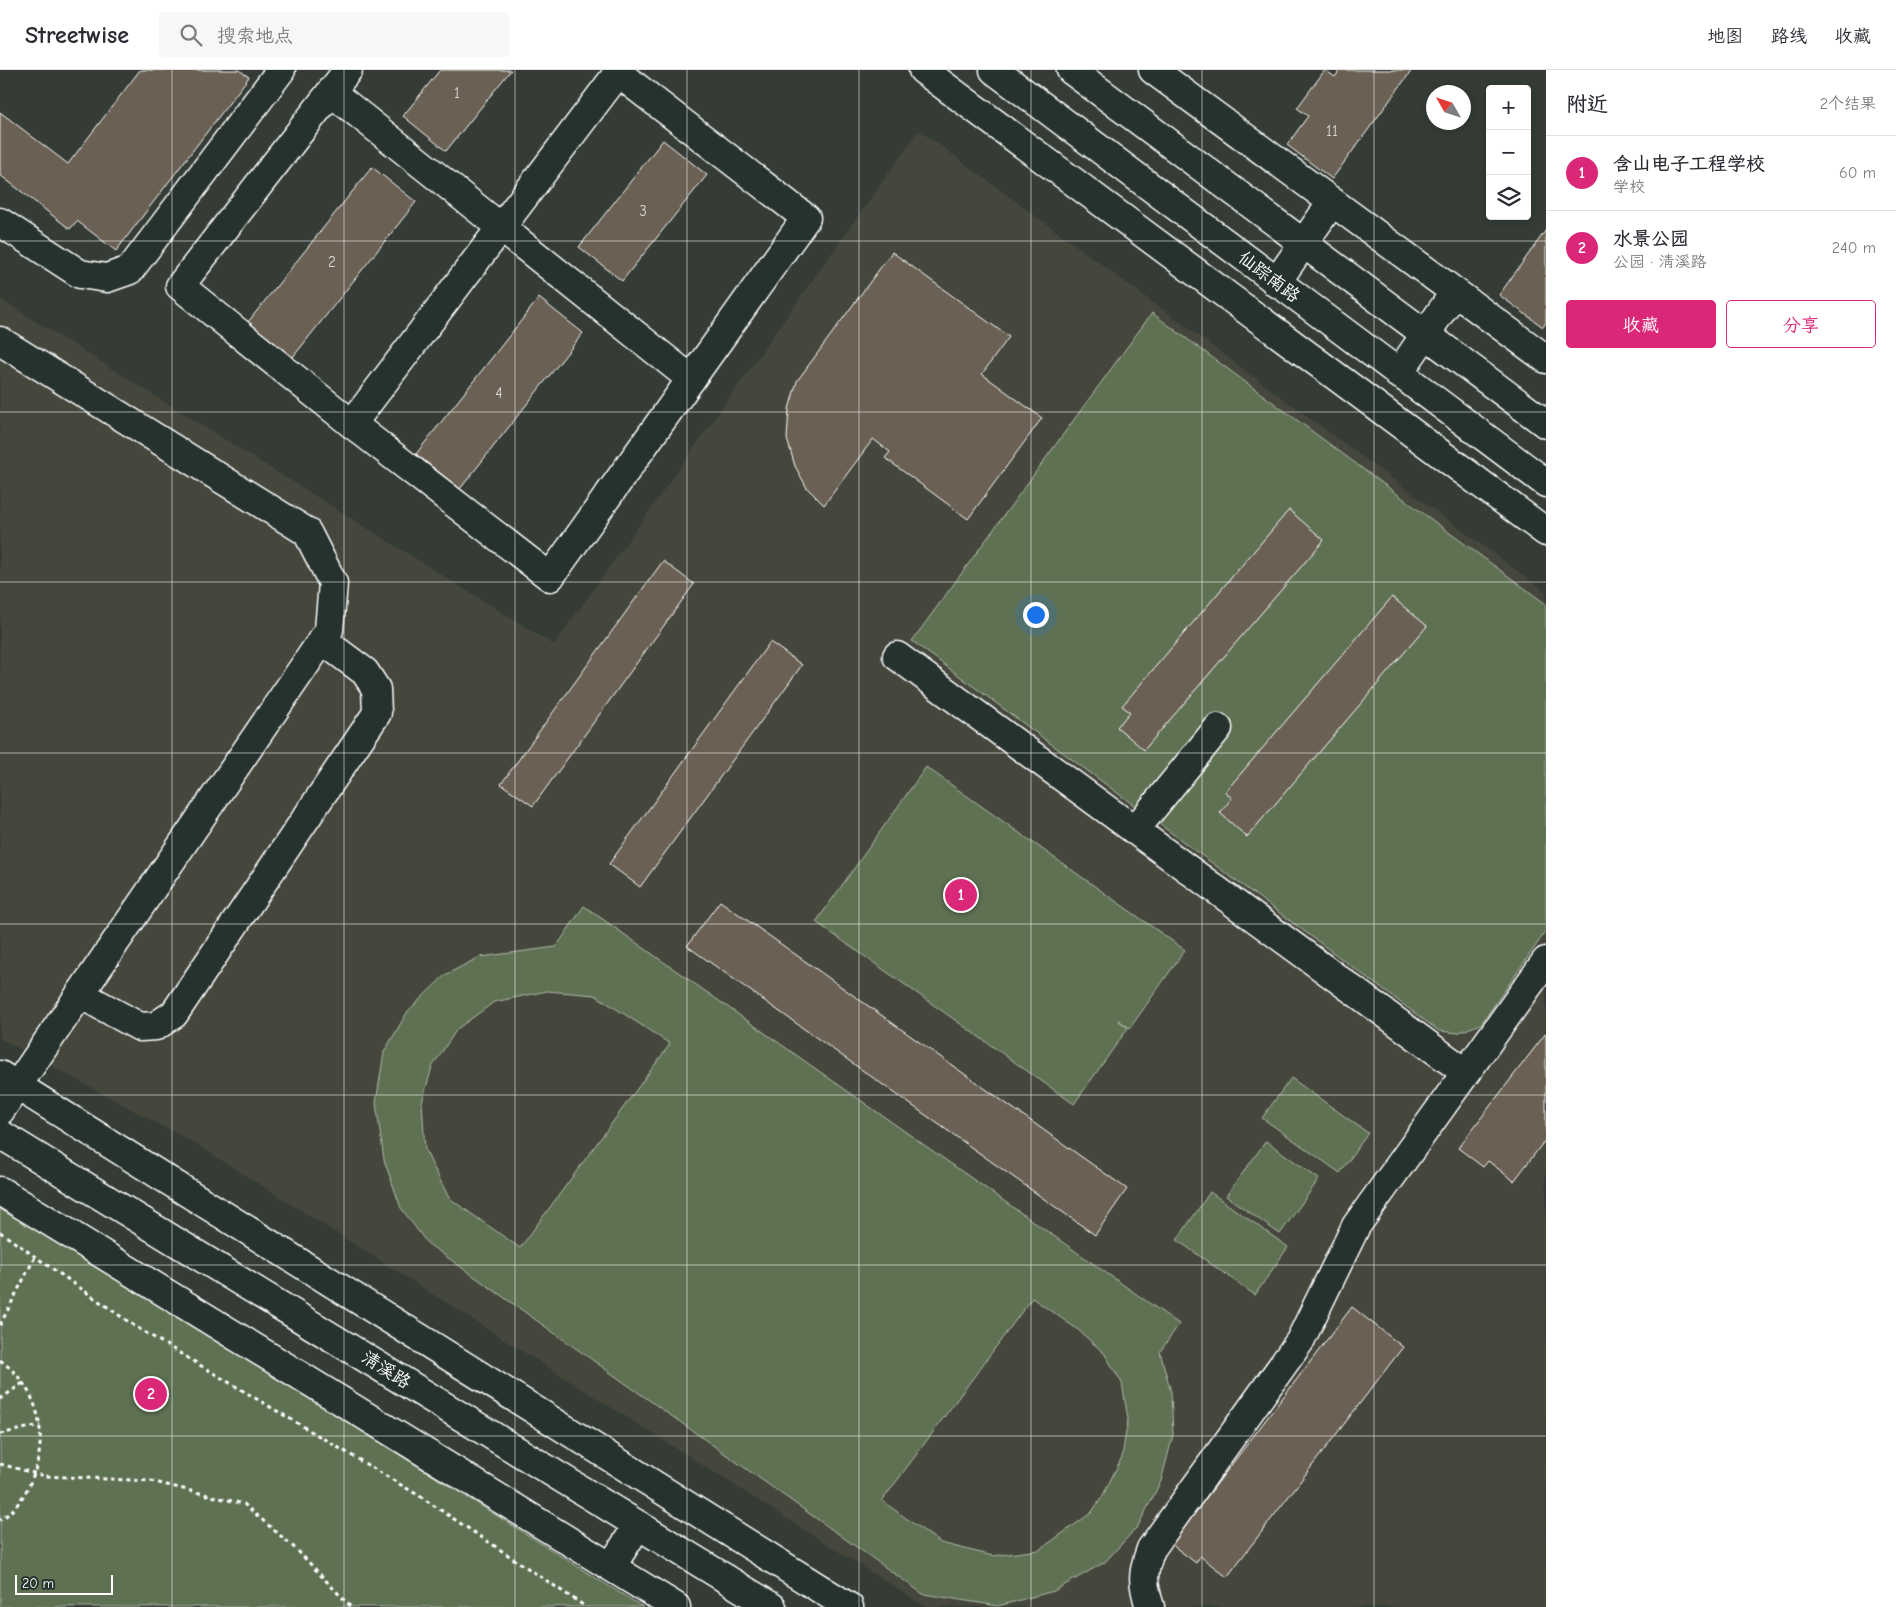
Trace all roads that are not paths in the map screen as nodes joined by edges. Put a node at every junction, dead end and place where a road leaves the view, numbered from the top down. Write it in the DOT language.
graph roads {
  1 [pos="281,70"];
  2 [pos="348,70"];
  3 [pos="923,70"];
  4 [pos="994,70"];
  5 [pos="1071,70"];
  6 [pos="1153,70"];
  7 [pos="617,72"];
  8 [pos="331,92"];
  9 [pos="1332,202"];
  10 [pos="0,222"];
  11 [pos="501,227"];
  12 [pos="1303,243"];
  13 [pos="1276,283"];
  14 [pos="1454,293"];
  15 [pos="1426,334"];
  16 [pos="0,342"];
  17 [pos="1546,360"];
  18 [pos="1398,374"];
  19 [pos="691,379"];
  20 [pos="352,424"];
  21 [pos="1546,424"];
  22 [pos="1546,483"];
  23 [pos="1546,532"];
  24 [pos="322,640"];
  25 [pos="897,656"];
  26 [pos="1218,728"];
  27 [pos="1135,830"];
  28 [pos="1546,961"];
  29 [pos="80,994"];
  30 [pos="1465,1072"];
  31 [pos="9,1080"];
  32 [pos="0,1111"];
  33 [pos="0,1134"];
  34 [pos="0,1191"];
  35 [pos="638,1525"];
  36 [pos="611,1567"];
  37 [pos="676,1607"];
  38 [pos="772,1607"];
  39 [pos="849,1607"];
  40 [pos="1150,1607"];
  1 -- 10 [label="street"];
  2 -- 8 [label="street"];
  3 -- 23 [label="street"];
  4 -- 13 [label="street, 仙踪南路"];
  5 -- 12 [label="street"];
  6 -- 9 [label="street"];
  7 -- 11 [label="street"];
  7 -- 19 [label="street"];
  8 -- 11 [label="street"];
  8 -- 20 [label="street"];
  9 -- 12 [label="street"];
  9 -- 14 [label="street"];
  11 -- 19 [label="street"];
  11 -- 20 [label="street"];
  12 -- 13 [label="street"];
  12 -- 15 [label="street"];
  13 -- 18 [label="street, 仙踪南路"];
  14 -- 15 [label="street"];
  14 -- 17 [label="street"];
  15 -- 18 [label="street"];
  15 -- 21 [label="street"];
  16 -- 24 [label="street"];
  18 -- 22 [label="street, 仙踪南路"];
  19 -- 20 [label="street"];
  24 -- 29 [label="street"];
  24 -- 29 [label="street"];
  25 -- 27 [label="street"];
  26 -- 27 [label="street"];
  27 -- 30 [label="street"];
  28 -- 30 [label="street"];
  29 -- 31 [label="street"];
  30 -- 40 [label="street"];
  31 -- 32 [label="street"];
  31 -- 39 [label="street"];
  33 -- 35 [label="street, 清溪路"];
  34 -- 36 [label="street"];
  35 -- 36 [label="street"];
  35 -- 38 [label="street, 清溪路"];
  36 -- 37 [label="street"];
}
